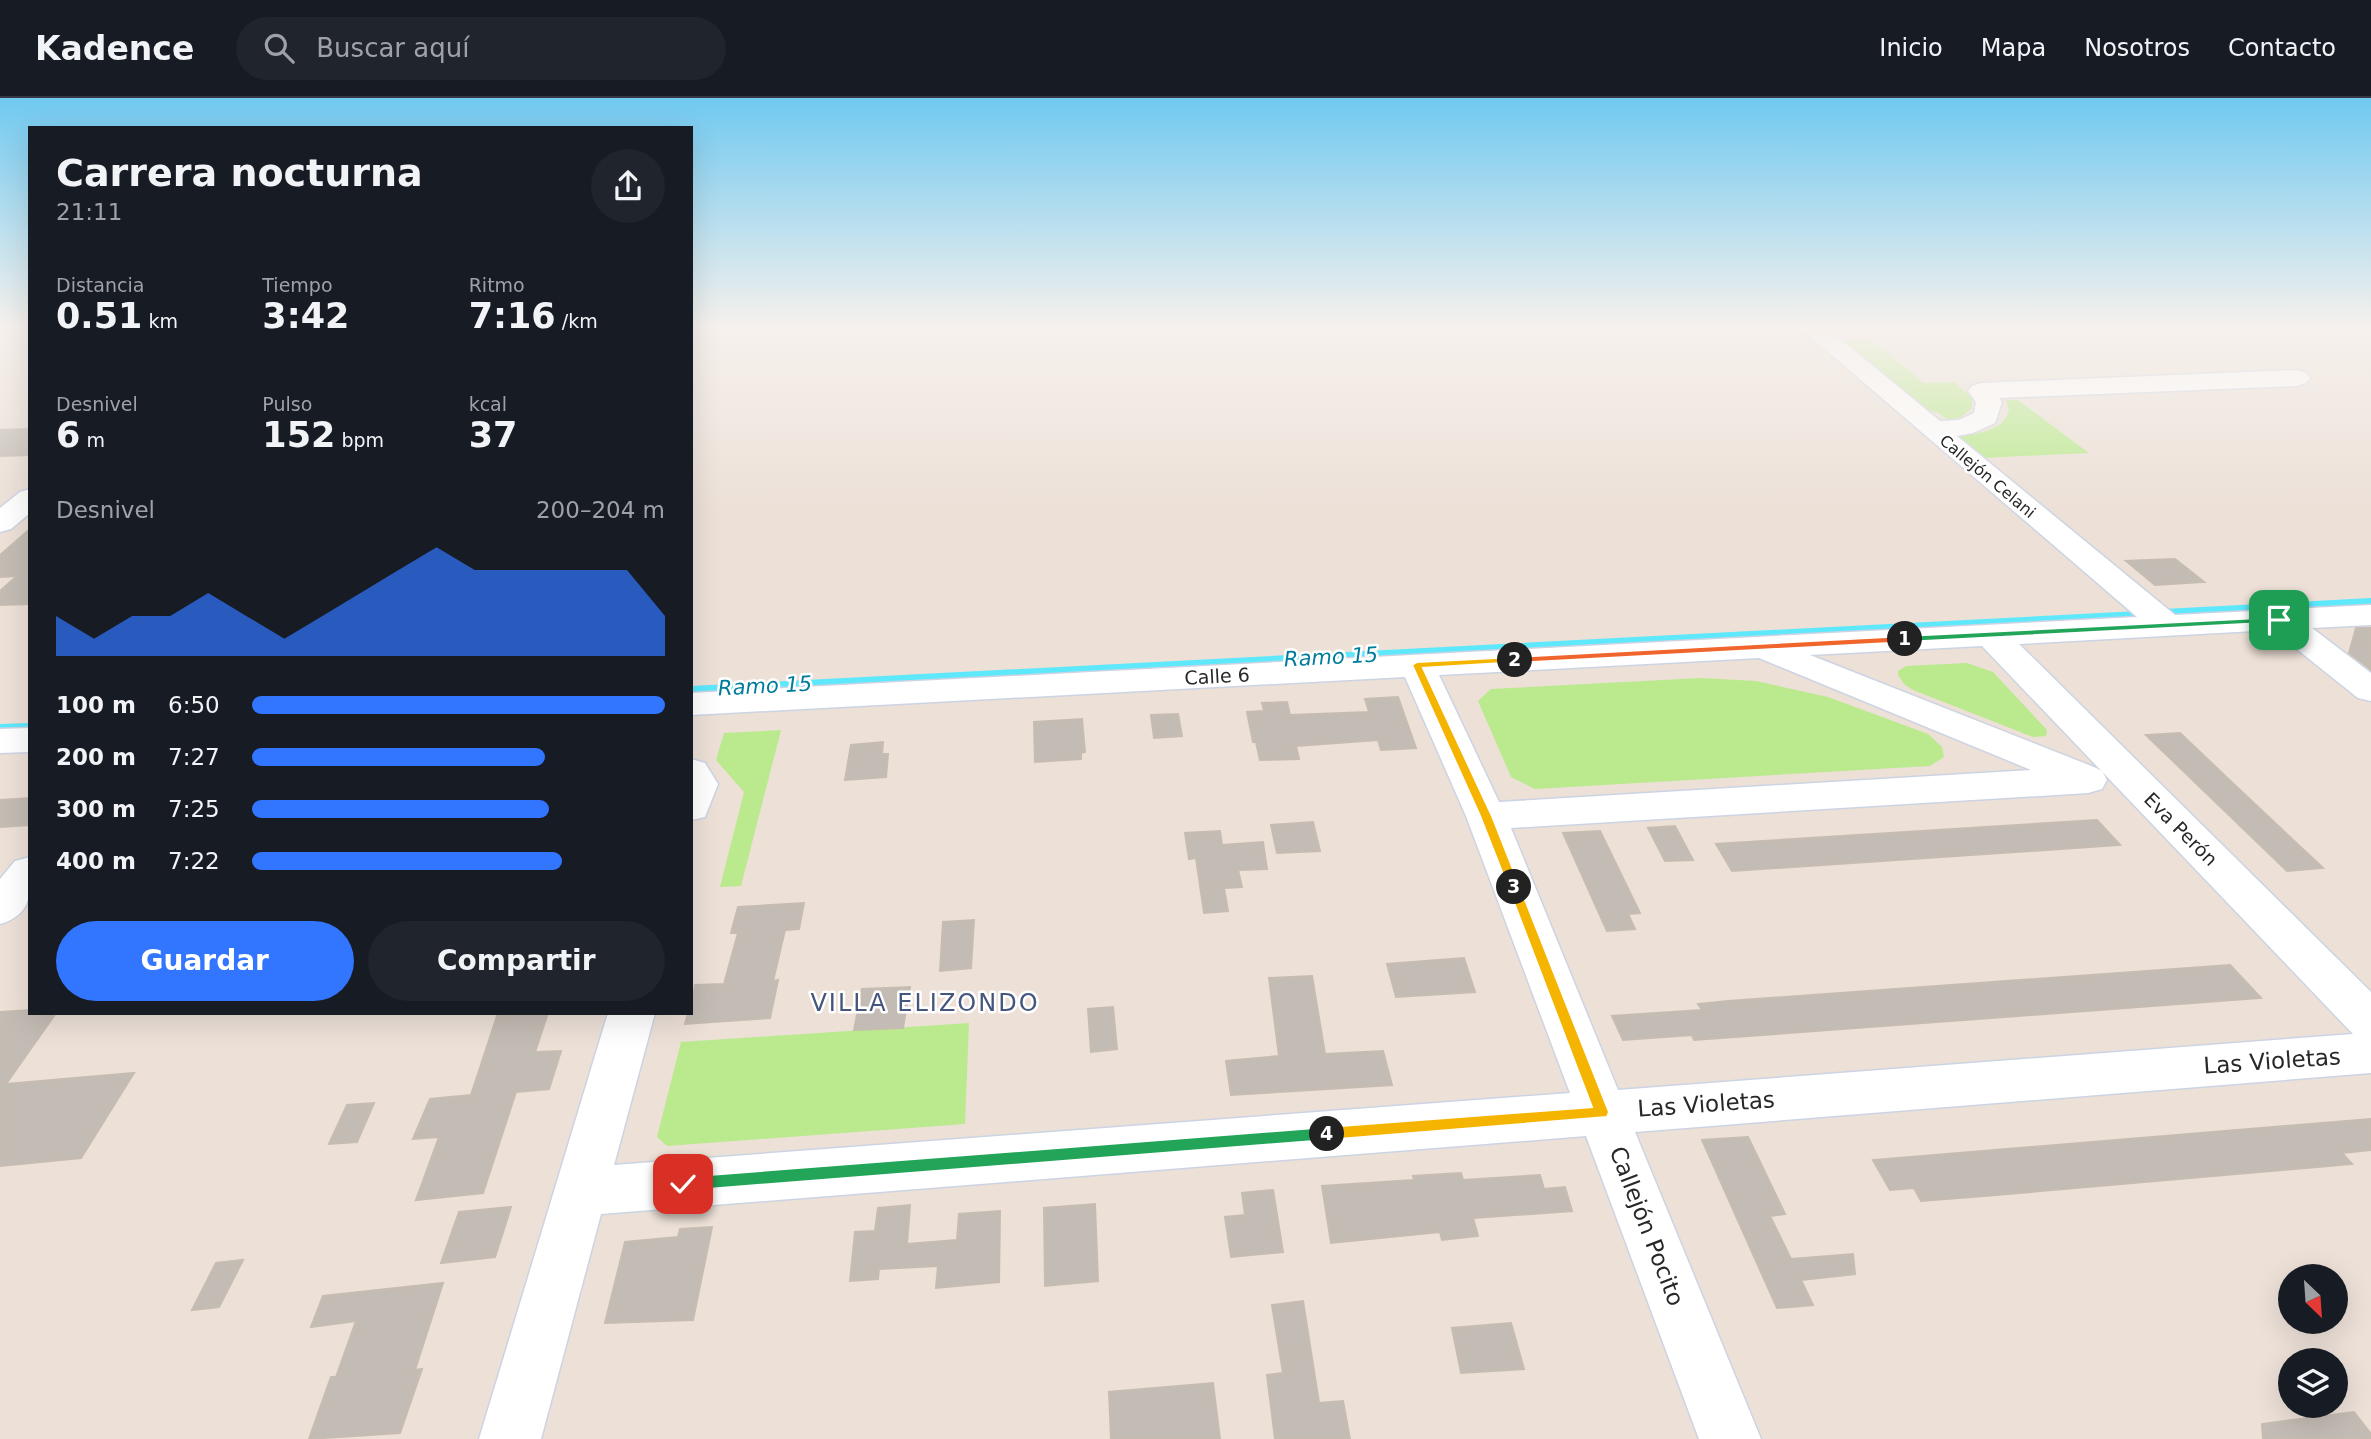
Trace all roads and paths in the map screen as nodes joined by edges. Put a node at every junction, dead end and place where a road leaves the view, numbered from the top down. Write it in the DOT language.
graph roads {
  1 [pos="1884,389"];
  2 [pos="2040,389"];
  3 [pos="1933,430"];
  4 [pos="28,500"];
  5 [pos="0,525"];
  6 [pos="28,526"];
  7 [pos="2371,614"];
  8 [pos="2279,620"];
  9 [pos="2167,625"];
  10 [pos="1991,635"];
  11 [pos="1761,647"];
  12 [pos="1417,665"];
  13 [pos="2371,690"];
  14 [pos="693,710"];
  15 [pos="28,740"];
  16 [pos="0,741"];
  17 [pos="693,775"];
  18 [pos="2130,777"];
  19 [pos="2088,780"];
  20 [pos="693,800"];
  21 [pos="1486,816"];
  22 [pos="28,874"];
  23 [pos="0,908"];
  24 [pos="631,1015"];
  25 [pos="2371,1022"];
  26 [pos="2371,1054"];
  27 [pos="1602,1112"];
  28 [pos="581,1192"];
  29 [pos="510,1439"];
  30 [pos="1730,1439"];
  1 -- 3 [label="street, Callejón Celani"];
  2 -- 3 [label="street"];
  3 -- 9 [label="street, Callejón Celani"];
  4 -- 5 [label="street"];
  5 -- 6 [label="street"];
  7 -- 8 [label="street, Calle 6"];
  8 -- 9 [label="street, Calle 6"];
  8 -- 13 [label="street"];
  9 -- 10 [label="street, Calle 6"];
  10 -- 11 [label="street, Calle 6"];
  10 -- 18 [label="street, Eva Perón"];
  11 -- 12 [label="street, Calle 6"];
  11 -- 19 [label="street"];
  12 -- 14 [label="street, Calle 6"];
  12 -- 21 [label="street, Callejón Pocito"];
  15 -- 16 [label="street"];
  17 -- 20 [label="street"];
  18 -- 19 [label="street"];
  18 -- 25 [label="street, Eva Perón"];
  19 -- 21 [label="street"];
  21 -- 27 [label="street, Callejón Pocito"];
  22 -- 23 [label="street"];
  24 -- 28 [label="street"];
  26 -- 27 [label="street, Las Violetas"];
  27 -- 28 [label="street, Las Violetas"];
  27 -- 30 [label="street, Callejón Pocito"];
  28 -- 29 [label="street"];
}
